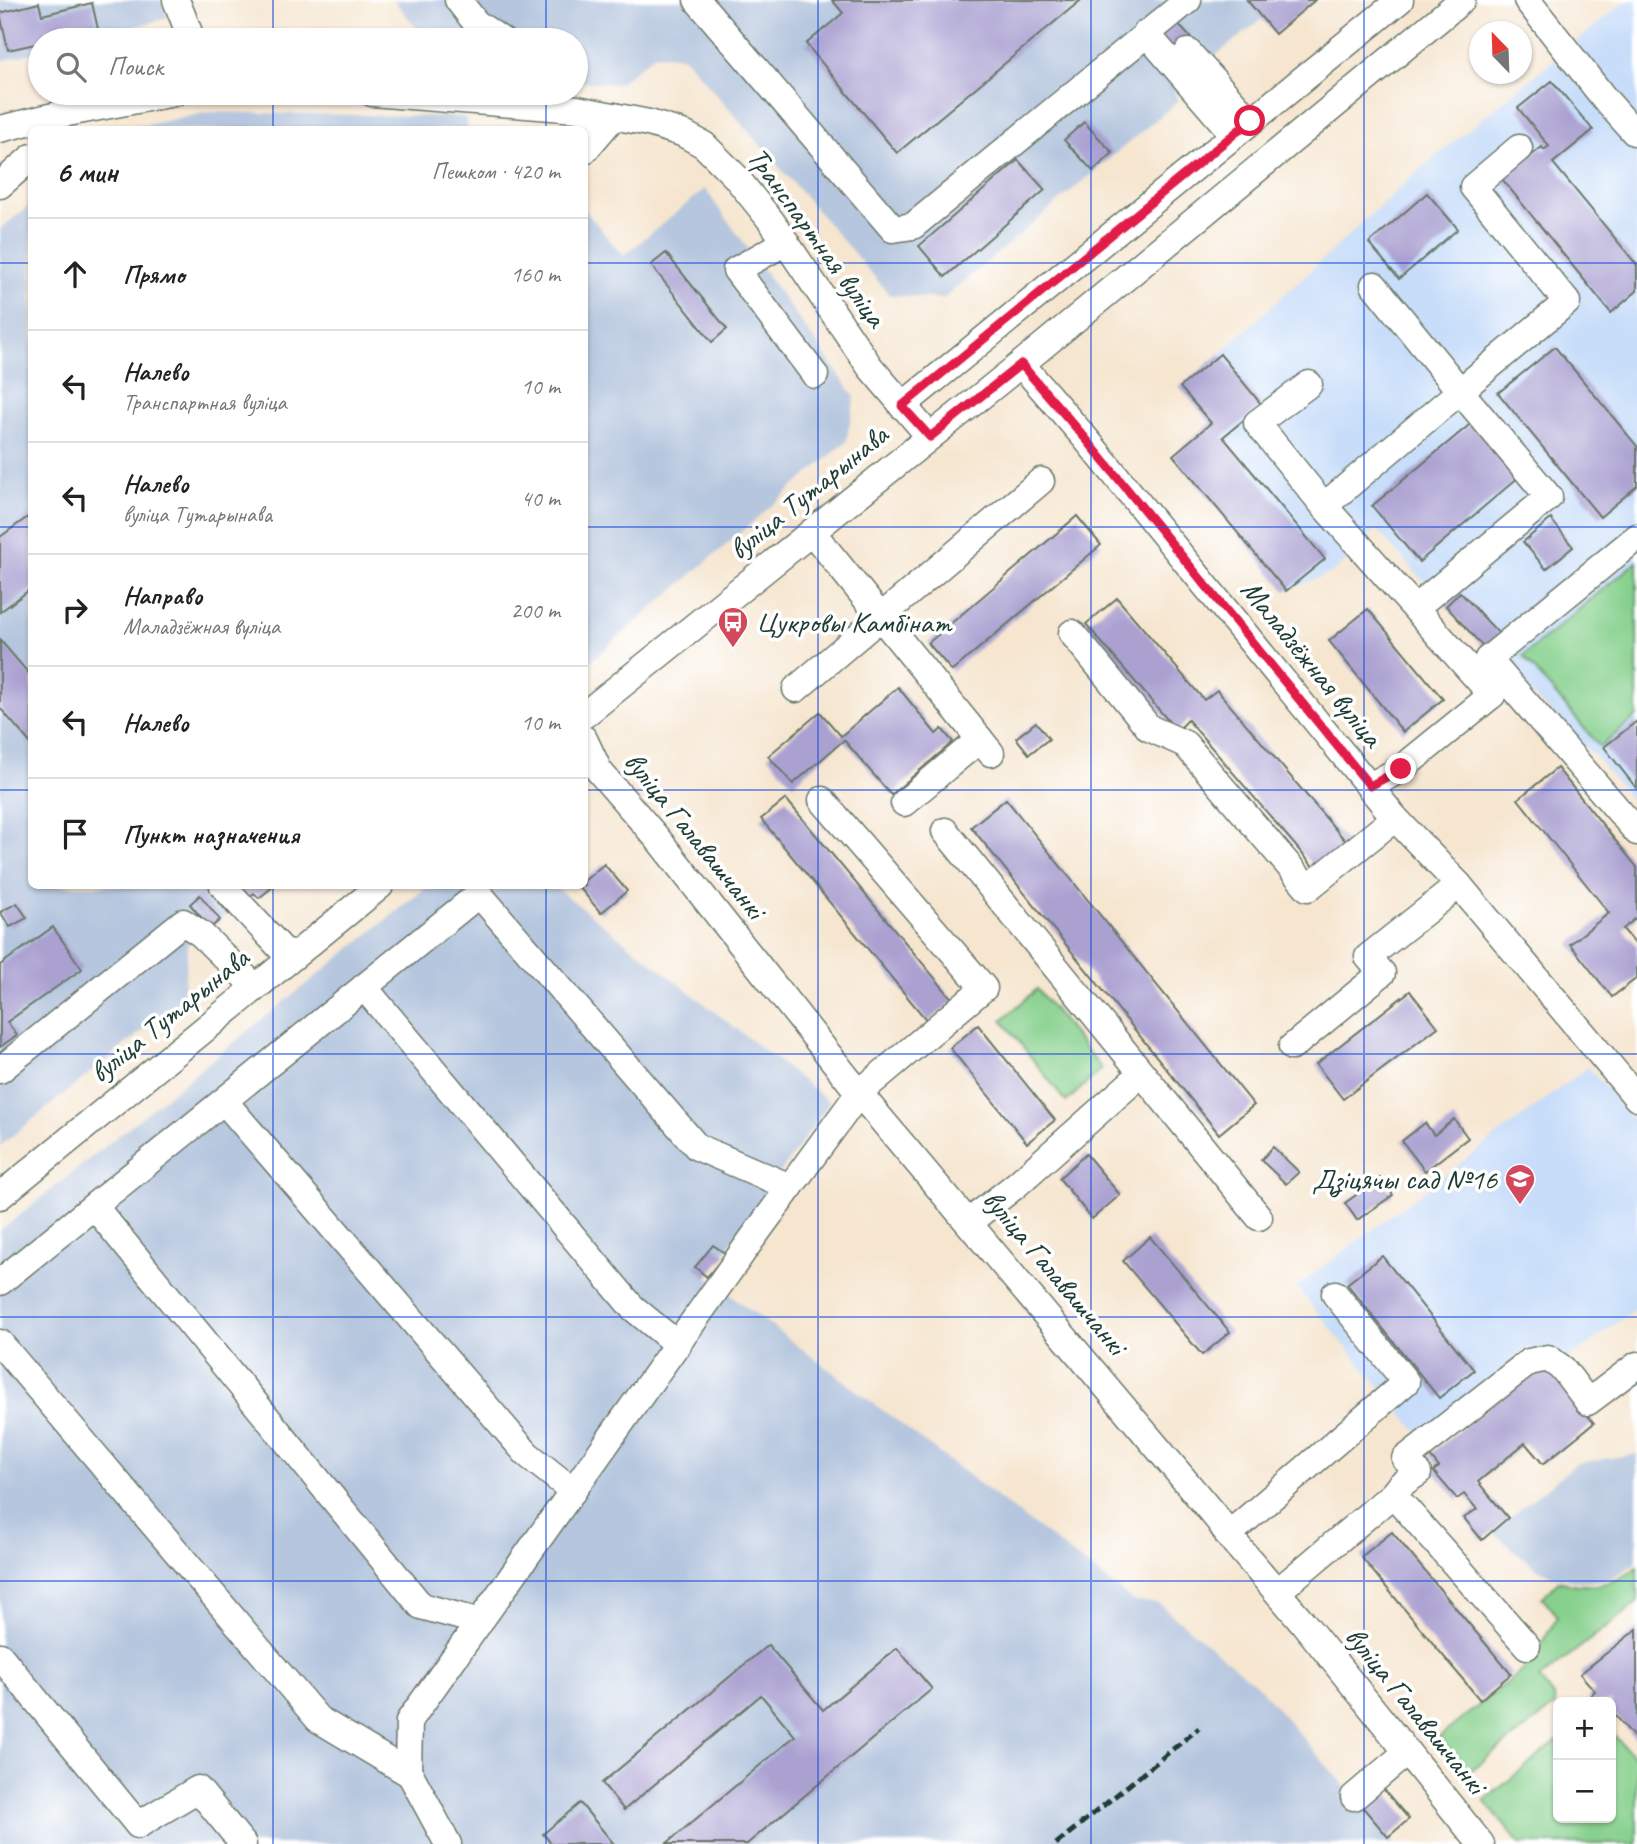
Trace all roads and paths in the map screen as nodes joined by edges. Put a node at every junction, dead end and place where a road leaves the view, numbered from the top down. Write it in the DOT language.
graph roads {
  1 [pos="176,0"];
  2 [pos="458,0"];
  3 [pos="697,0"];
  4 [pos="1188,0"];
  5 [pos="1400,0"];
  6 [pos="1462,0"];
  7 [pos="1527,0"];
  8 [pos="187,28"];
  9 [pos="483,28"];
  10 [pos="1154,28"];
  11 [pos="124,105"];
  12 [pos="562,105"];
  13 [pos="614,116"];
  14 [pos="52,122"];
  15 [pos="1242,128"];
  16 [pos="0,129"];
  17 [pos="1634,132"];
  18 [pos="588,147"];
  19 [pos="1519,148"];
  20 [pos="28,163"];
  21 [pos="0,186"];
  22 [pos="786,242"];
  23 [pos="1374,285"];
  24 [pos="1021,364"];
  25 [pos="815,375"];
  26 [pos="1309,384"];
  27 [pos="1460,391"];
  28 [pos="902,406"];
  29 [pos="930,437"];
  30 [pos="1041,481"];
  31 [pos="1324,506"];
  32 [pos="812,532"];
  33 [pos="1637,537"];
  34 [pos="1415,608"];
  35 [pos="882,618"];
  36 [pos="1072,633"];
  37 [pos="1488,659"];
  38 [pos="796,689"];
  39 [pos="1492,695"];
  40 [pos="588,712"];
  41 [pos="588,748"];
  42 [pos="1370,786"];
  43 [pos="822,800"];
  44 [pos="904,803"];
  45 [pos="1395,818"];
  46 [pos="945,831"];
  47 [pos="1637,832"];
  48 [pos="1459,886"];
  49 [pos="226,889"];
  50 [pos="376,889"];
  51 [pos="290,958"];
  52 [pos="255,987"];
  53 [pos="365,987"];
  54 [pos="1292,1047"];
  55 [pos="0,1070"];
  56 [pos="1141,1074"];
  57 [pos="859,1093"];
  58 [pos="1637,1098"];
  59 [pos="224,1101"];
  60 [pos="790,1187"];
  61 [pos="0,1196"];
  62 [pos="94,1206"];
  63 [pos="1259,1217"];
  64 [pos="969,1222"];
  65 [pos="0,1283"];
  66 [pos="1335,1294"];
  67 [pos="0,1343"];
  68 [pos="678,1345"];
  69 [pos="1637,1365"];
  70 [pos="573,1491"];
  71 [pos="1394,1494"];
  72 [pos="1228,1535"];
  73 [pos="1277,1592"];
  74 [pos="480,1622"];
  75 [pos="1527,1646"];
  76 [pos="0,1656"];
  77 [pos="1407,1752"];
  78 [pos="410,1774"];
  79 [pos="1354,1797"];
  80 [pos="243,1844"];
  81 [pos="448,1844"];
  82 [pos="1481,1844"];
  1 -- 8 [label="street"];
  2 -- 9 [label="street"];
  3 -- 10 [label="street"];
  4 -- 10 [label="street"];
  5 -- 15 [label="street"];
  6 -- 24 [label="street, вуліца Тутарынава"];
  7 -- 17 [label="street"];
  10 -- 15 [label="street"];
  11 -- 14 [label="street"];
  12 -- 13 [label="street, Транспартная вуліца"];
  13 -- 18 [label="street"];
  13 -- 22 [label="street, Транспартная вуліца"];
  14 -- 16 [label="street"];
  15 -- 28 [label="street"];
  19 -- 27 [label="street"];
  20 -- 21 [label="street"];
  22 -- 25 [label="street"];
  22 -- 28 [label="street, Транспартная вуліца"];
  23 -- 27 [label="street"];
  24 -- 29 [label="street, вуліца Тутарынава"];
  24 -- 42 [label="street, Маладзёжная вуліца"];
  26 -- 31 [label="street"];
  27 -- 31 [label="street"];
  27 -- 34 [label="street"];
  28 -- 29 [label="street, Транспартная вуліца"];
  29 -- 32 [label="street, вуліца Тутарынава"];
  30 -- 35 [label="street"];
  31 -- 34 [label="street"];
  32 -- 35 [label="street"];
  32 -- 40 [label="street, вуліца Тутарынава"];
  33 -- 37 [label="street"];
  34 -- 39 [label="street"];
  35 -- 38 [label="street"];
  35 -- 44 [label="street"];
  36 -- 45 [label="street"];
  37 -- 39 [label="street"];
  37 -- 47 [label="street"];
  39 -- 42 [label="street"];
  41 -- 57 [label="street, вуліца Галавашчанкі"];
  42 -- 45 [label="street, Маладзёжная вуліца"];
  43 -- 57 [label="street"];
  45 -- 48 [label="street, Маладзёжная вуліца"];
  46 -- 56 [label="street"];
  48 -- 54 [label="street"];
  48 -- 58 [label="street, Маладзёжная вуліца"];
  49 -- 51 [label="street"];
  50 -- 51 [label="street, вуліца Тутарынава"];
  51 -- 52 [label="street, вуліца Тутарынава"];
  52 -- 55 [label="street"];
  52 -- 61 [label="street, вуліца Тутарынава"];
  53 -- 59 [label="street"];
  53 -- 60 [label="street"];
  53 -- 68 [label="street"];
  56 -- 63 [label="street"];
  56 -- 64 [label="street"];
  57 -- 60 [label="street"];
  57 -- 64 [label="street, вуліца Галавашчанкі"];
  59 -- 62 [label="street"];
  59 -- 70 [label="street"];
  60 -- 68 [label="street"];
  62 -- 65 [label="street"];
  62 -- 74 [label="street"];
  64 -- 72 [label="street, вуліца Галавашчанкі"];
  66 -- 72 [label="street"];
  67 -- 78 [label="street"];
  68 -- 70 [label="street"];
  69 -- 71 [label="street"];
  70 -- 74 [label="street"];
  71 -- 73 [label="street"];
  71 -- 75 [label="street"];
  72 -- 73 [label="street, вуліца Галавашчанкі"];
  73 -- 77 [label="street, вуліца Галавашчанкі"];
  74 -- 78 [label="street"];
  76 -- 80 [label="street"];
  77 -- 79 [label="street"];
  77 -- 82 [label="street, вуліца Галавашчанкі"];
  78 -- 81 [label="street"];
}
